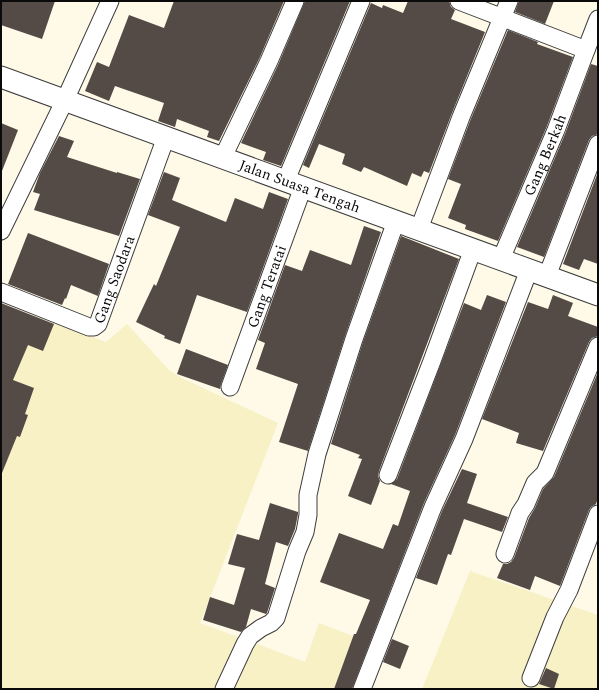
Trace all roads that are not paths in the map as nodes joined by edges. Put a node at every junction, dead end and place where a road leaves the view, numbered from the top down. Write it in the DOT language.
graph roads {
  1 [pos="110,1"];
  2 [pos="295,1"];
  3 [pos="361,1"];
  4 [pos="459,1"];
  5 [pos="509,1"];
  6 [pos="503,17"];
  7 [pos="598,19"];
  8 [pos="586,50"];
  9 [pos="1,77"];
  10 [pos="65,100"];
  11 [pos="166,137"];
  12 [pos="598,144"];
  13 [pos="224,157"];
  14 [pos="295,184"];
  15 [pos="396,221"];
  16 [pos="419,229"];
  17 [pos="1,231"];
  18 [pos="473,249"];
  19 [pos="501,259"];
  20 [pos="538,273"];
  21 [pos="1,292"];
  22 [pos="598,295"];
  23 [pos="598,346"];
  24 [pos="230,387"];
  25 [pos="388,476"];
  26 [pos="598,514"];
  27 [pos="505,554"];
  28 [pos="531,678"];
  29 [pos="224,689"];
  30 [pos="362,689"];
  1 -- 10 [label="street"];
  2 -- 13 [label="street"];
  3 -- 14 [label="street, Gang Teratai"];
  4 -- 6 [label="street"];
  5 -- 6 [label="street"];
  6 -- 8 [label="street"];
  6 -- 16 [label="street"];
  7 -- 8 [label="street, Gang Berkah"];
  8 -- 19 [label="street, Gang Berkah"];
  9 -- 10 [label="street, Jalan Suasa Tengah"];
  10 -- 11 [label="street, Jalan Suasa Tengah"];
  10 -- 17 [label="street"];
  11 -- 13 [label="street, Jalan Suasa Tengah"];
  11 -- 21 [label="street, Gang Saodara"];
  12 -- 20 [label="street"];
  13 -- 14 [label="street, Jalan Suasa Tengah"];
  14 -- 15 [label="street, Jalan Suasa Tengah"];
  14 -- 24 [label="street, Gang Teratai"];
  15 -- 16 [label="street, Jalan Suasa Tengah"];
  15 -- 29 [label="street"];
  16 -- 18 [label="street, Jalan Suasa Tengah"];
  18 -- 19 [label="street, Jalan Suasa Tengah"];
  18 -- 25 [label="street"];
  19 -- 20 [label="street, Jalan Suasa Tengah"];
  20 -- 22 [label="street, Jalan Suasa Tengah"];
  20 -- 30 [label="street"];
  23 -- 27 [label="street"];
  26 -- 28 [label="street"];
}
